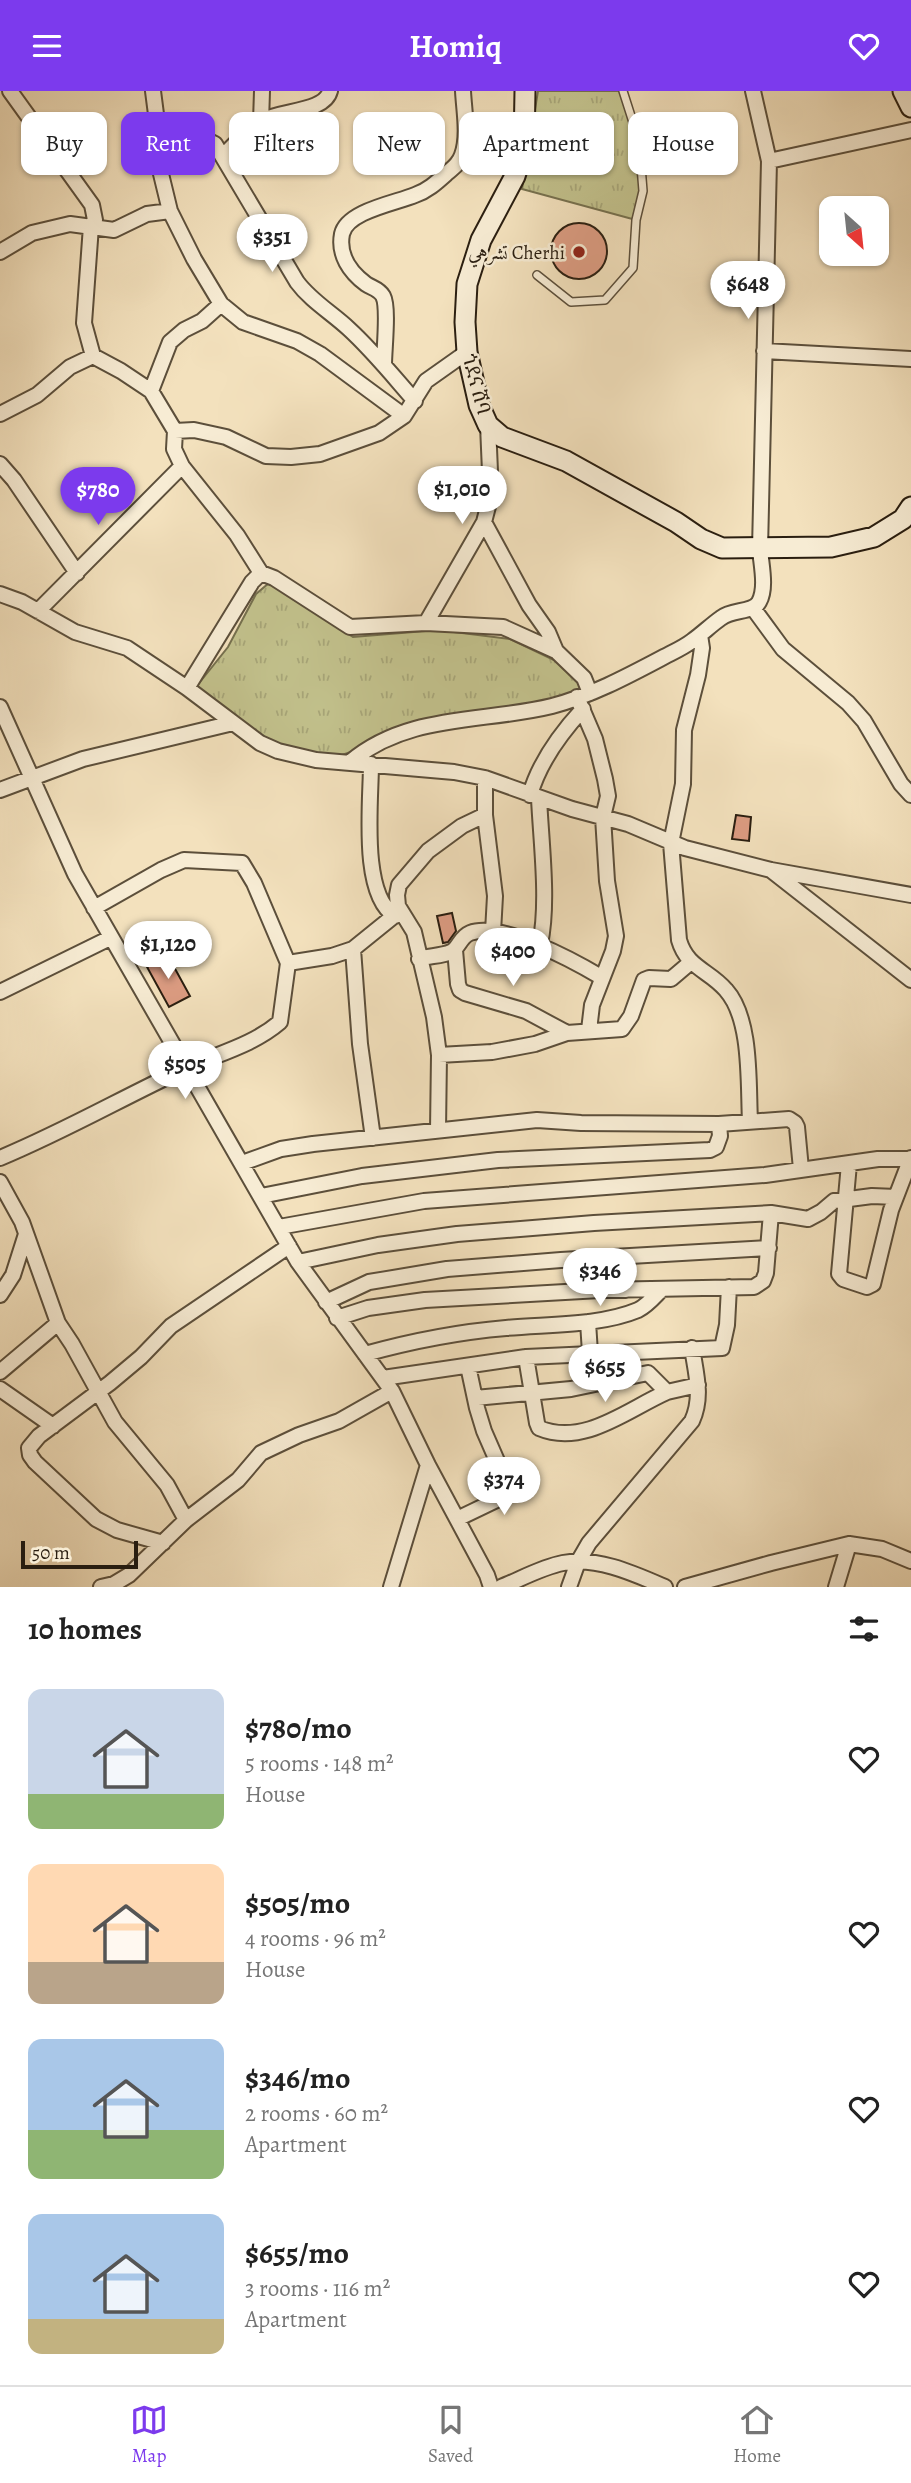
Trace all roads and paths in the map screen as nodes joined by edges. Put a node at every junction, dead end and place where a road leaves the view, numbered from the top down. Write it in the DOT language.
graph roads {
  1 [pos="10,91"];
  2 [pos="153,91"];
  3 [pos="262,91"];
  4 [pos="330,91"];
  5 [pos="463,91"];
  6 [pos="525,91"];
  7 [pos="623,91"];
  8 [pos="753,91"];
  9 [pos="903,91"];
  10 [pos="911,107"];
  11 [pos="155,112"];
  12 [pos="261,112"];
  13 [pos="290,112"];
  14 [pos="911,130"];
  15 [pos="215,145"];
  16 [pos="229,151"];
  17 [pos="223,156"];
  18 [pos="769,161"];
  19 [pos="161,175"];
  20 [pos="170,211"];
  21 [pos="91,226"];
  22 [pos="0,252"];
  23 [pos="537,275"];
  24 [pos="221,304"];
  25 [pos="764,351"];
  26 [pos="467,352"];
  27 [pos="93,356"];
  28 [pos="911,359"];
  29 [pos="384,365"];
  30 [pos="151,391"];
  31 [pos="415,401"];
  32 [pos="0,414"];
  33 [pos="404,416"];
  34 [pos="488,425"];
  35 [pos="176,431"];
  36 [pos="0,464"];
  37 [pos="182,466"];
  38 [pos="911,507"];
  39 [pos="484,522"];
  40 [pos="760,549"];
  41 [pos="77,573"];
  42 [pos="261,573"];
  43 [pos="0,593"];
  44 [pos="754,608"];
  45 [pos="38,611"];
  46 [pos="426,623"];
  47 [pos="700,635"];
  48 [pos="556,651"];
  49 [pos="187,688"];
  50 [pos="583,700"];
  51 [pos="0,707"];
  52 [pos="233,723"];
  53 [pos="350,762"];
  54 [pos="372,764"];
  55 [pos="31,777"];
  56 [pos="485,778"];
  57 [pos="0,790"];
  58 [pos="911,795"];
  59 [pos="535,797"];
  60 [pos="485,815"];
  61 [pos="603,817"];
  62 [pos="671,843"];
  63 [pos="771,870"];
  64 [pos="911,895"];
  65 [pos="94,908"];
  66 [pos="398,913"];
  67 [pos="493,932"];
  68 [pos="110,938"];
  69 [pos="540,944"];
  70 [pos="353,949"];
  71 [pos="454,950"];
  72 [pos="419,959"];
  73 [pos="691,962"];
  74 [pos="288,963"];
  75 [pos="909,974"];
  76 [pos="601,977"];
  77 [pos="0,992"];
  78 [pos="589,1030"];
  79 [pos="567,1033"];
  80 [pos="439,1055"];
  81 [pos="187,1067"];
  82 [pos="750,1121"];
  83 [pos="719,1124"];
  84 [pos="438,1131"];
  85 [pos="373,1138"];
  86 [pos="0,1158"];
  87 [pos="911,1159"];
  88 [pos="242,1163"];
  89 [pos="849,1164"];
  90 [pos="801,1169"];
  91 [pos="0,1182"];
  92 [pos="261,1196"];
  93 [pos="896,1197"];
  94 [pos="846,1198"];
  95 [pos="772,1213"];
  96 [pos="279,1227"];
  97 [pos="26,1234"];
  98 [pos="289,1247"];
  99 [pos="769,1248"];
  100 [pos="626,1258"];
  101 [pos="298,1262"];
  102 [pos="729,1287"];
  103 [pos="662,1289"];
  104 [pos="626,1290"];
  105 [pos="0,1295"];
  106 [pos="326,1302"];
  107 [pos="337,1318"];
  108 [pos="588,1322"];
  109 [pos="58,1323"];
  110 [pos="692,1348"];
  111 [pos="590,1353"];
  112 [pos="365,1354"];
  113 [pos="526,1357"];
  114 [pos="468,1366"];
  115 [pos="0,1372"];
  116 [pos="383,1378"];
  117 [pos="698,1385"];
  118 [pos="0,1389"];
  119 [pos="392,1391"];
  120 [pos="98,1392"];
  121 [pos="667,1392"];
  122 [pos="533,1393"];
  123 [pos="475,1398"];
  124 [pos="53,1426"];
  125 [pos="428,1465"];
  126 [pos="186,1520"];
  127 [pos="457,1520"];
  128 [pos="163,1543"];
  129 [pos="849,1544"];
  130 [pos="911,1560"];
  131 [pos="578,1562"];
  132 [pos="110,1586"];
  133 [pos="662,1586"];
  134 [pos="391,1587"];
  135 [pos="491,1587"];
  136 [pos="501,1587"];
  137 [pos="569,1587"];
  138 [pos="685,1587"];
  139 [pos="836,1587"];
  1 -- 21 [label="street"];
  2 -- 11 [label="street"];
  3 -- 12 [label="street"];
  4 -- 13 [label="street"];
  5 -- 29 [label="street"];
  6 -- 26 [label="street, ጎደና ሸባ"];
  7 -- 23 [label="lane"];
  8 -- 18 [label="street"];
  9 -- 10 [label="street"];
  14 -- 18 [label="street"];
  15 -- 17 [label="street"];
  16 -- 17 [label="street"];
  17 -- 29 [label="street"];
  18 -- 25 [label="street"];
  19 -- 20 [label="street"];
  20 -- 21 [label="street"];
  20 -- 24 [label="street"];
  21 -- 22 [label="street"];
  21 -- 27 [label="street"];
  24 -- 30 [label="street"];
  24 -- 33 [label="street"];
  25 -- 28 [label="street"];
  25 -- 40 [label="street"];
  26 -- 31 [label="street"];
  26 -- 34 [label="street, ጎደና ሸባ"];
  27 -- 30 [label="street"];
  27 -- 32 [label="street"];
  29 -- 31 [label="street"];
  30 -- 35 [label="street"];
  31 -- 33 [label="street"];
  33 -- 35 [label="street"];
  34 -- 39 [label="street"];
  34 -- 40 [label="street, ጎደና ሸባ"];
  35 -- 37 [label="street"];
  36 -- 41 [label="street"];
  37 -- 41 [label="street"];
  37 -- 42 [label="street"];
  38 -- 40 [label="street"];
  39 -- 46 [label="street"];
  39 -- 48 [label="street"];
  40 -- 44 [label="street"];
  41 -- 45 [label="street"];
  42 -- 46 [label="street"];
  42 -- 49 [label="street"];
  43 -- 45 [label="street"];
  44 -- 47 [label="street"];
  44 -- 58 [label="street"];
  45 -- 49 [label="street"];
  46 -- 48 [label="street"];
  47 -- 50 [label="street"];
  47 -- 62 [label="street"];
  48 -- 50 [label="street"];
  49 -- 52 [label="street"];
  50 -- 53 [label="street"];
  50 -- 59 [label="street"];
  50 -- 61 [label="street"];
  51 -- 55 [label="street"];
  52 -- 53 [label="street"];
  52 -- 55 [label="street"];
  53 -- 54 [label="street"];
  54 -- 56 [label="street"];
  54 -- 66 [label="street"];
  55 -- 57 [label="street"];
  55 -- 65 [label="street"];
  56 -- 59 [label="street"];
  56 -- 60 [label="street"];
  59 -- 61 [label="street"];
  59 -- 69 [label="street"];
  60 -- 66 [label="street"];
  60 -- 67 [label="street"];
  61 -- 62 [label="street"];
  61 -- 76 [label="street"];
  62 -- 63 [label="street"];
  62 -- 73 [label="street"];
  63 -- 64 [label="street"];
  63 -- 75 [label="street"];
  65 -- 68 [label="street"];
  65 -- 74 [label="street"];
  66 -- 70 [label="street"];
  66 -- 72 [label="street"];
  67 -- 69 [label="street"];
  67 -- 71 [label="street"];
  68 -- 77 [label="street"];
  68 -- 81 [label="street"];
  69 -- 76 [label="street"];
  70 -- 74 [label="street"];
  70 -- 85 [label="street"];
  71 -- 72 [label="street"];
  71 -- 79 [label="street"];
  72 -- 80 [label="street"];
  73 -- 78 [label="street"];
  73 -- 82 [label="street"];
  74 -- 81 [label="street"];
  76 -- 78 [label="street"];
  78 -- 79 [label="street"];
  79 -- 80 [label="street"];
  80 -- 84 [label="street"];
  81 -- 86 [label="street"];
  81 -- 88 [label="street"];
  82 -- 83 [label="street"];
  82 -- 90 [label="street"];
  83 -- 84 [label="street"];
  83 -- 92 [label="street"];
  84 -- 85 [label="street"];
  85 -- 88 [label="street"];
  87 -- 89 [label="street"];
  87 -- 93 [label="street"];
  88 -- 92 [label="street"];
  89 -- 90 [label="street"];
  89 -- 94 [label="street"];
  90 -- 96 [label="street"];
  91 -- 97 [label="street"];
  92 -- 96 [label="street"];
  93 -- 94 [label="street"];
  93 -- 94 [label="street"];
  94 -- 95 [label="street"];
  95 -- 99 [label="street"];
  95 -- 101 [label="street"];
  96 -- 98 [label="street"];
  97 -- 105 [label="street"];
  97 -- 109 [label="street"];
  98 -- 101 [label="street"];
  98 -- 120 [label="street"];
  99 -- 100 [label="street"];
  99 -- 102 [label="street"];
  100 -- 104 [label="street"];
  100 -- 106 [label="street"];
  101 -- 106 [label="street"];
  102 -- 103 [label="street"];
  102 -- 110 [label="street"];
  103 -- 104 [label="street"];
  103 -- 108 [label="street"];
  104 -- 107 [label="street"];
  106 -- 107 [label="street"];
  107 -- 112 [label="street"];
  108 -- 111 [label="street"];
  108 -- 112 [label="street"];
  109 -- 115 [label="street"];
  109 -- 120 [label="street"];
  110 -- 111 [label="street"];
  110 -- 117 [label="street"];
  111 -- 113 [label="street"];
  112 -- 116 [label="street"];
  113 -- 114 [label="street"];
  113 -- 122 [label="street"];
  114 -- 116 [label="street"];
  114 -- 123 [label="street"];
  116 -- 119 [label="street"];
  117 -- 121 [label="street"];
  117 -- 131 [label="street"];
  118 -- 124 [label="street"];
  119 -- 125 [label="street"];
  119 -- 126 [label="street"];
  120 -- 124 [label="street"];
  120 -- 126 [label="street"];
  121 -- 122 [label="street"];
  121 -- 122 [label="street"];
  122 -- 123 [label="street"];
  123 -- 127 [label="street"];
  124 -- 128 [label="street"];
  125 -- 127 [label="street"];
  125 -- 134 [label="street"];
  126 -- 128 [label="street"];
  127 -- 135 [label="street"];
  128 -- 132 [label="street"];
  129 -- 130 [label="street"];
  129 -- 138 [label="street"];
  129 -- 139 [label="street"];
  131 -- 133 [label="street"];
  131 -- 136 [label="street"];
  131 -- 137 [label="street"];
}
